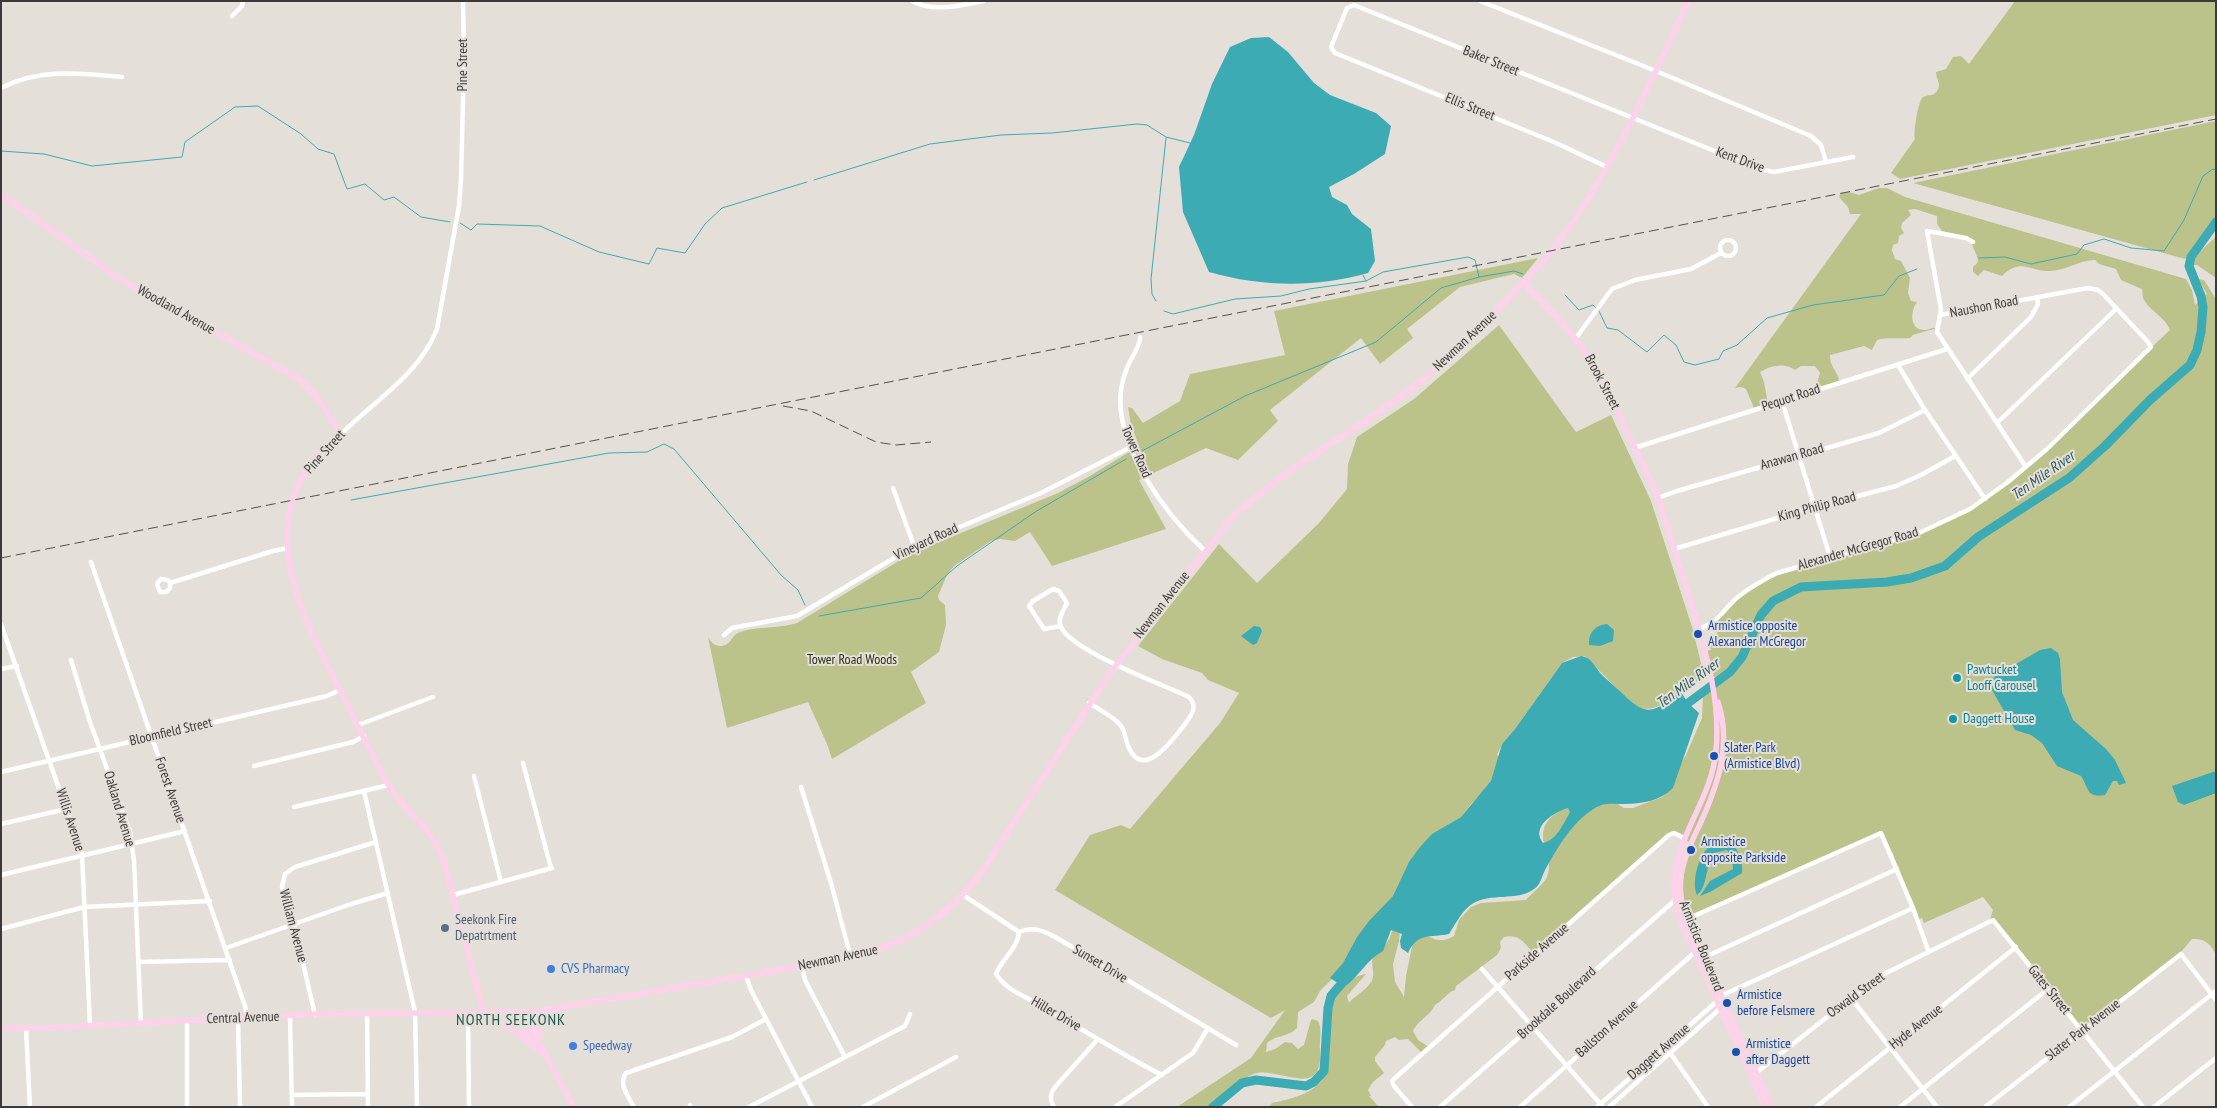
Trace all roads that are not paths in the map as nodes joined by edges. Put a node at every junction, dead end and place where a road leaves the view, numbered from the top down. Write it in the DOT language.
graph roads {
  1 [pos="243,1"];
  2 [pos="463,1"];
  3 [pos="912,1"];
  4 [pos="984,1"];
  5 [pos="1480,1"];
  6 [pos="1688,1"];
  7 [pos="232,16"];
  8 [pos="1332,50"];
  9 [pos="1656,71"];
  10 [pos="122,77"];
  11 [pos="1,88"];
  12 [pos="1632,118"];
  13 [pos="1853,157"];
  14 [pos="1826,162"];
  15 [pos="1607,167"];
  16 [pos="1,194"];
  17 [pos="1973,242"];
  18 [pos="1721,253"];
  19 [pos="1523,283"];
  20 [pos="2037,298"];
  21 [pos="2116,309"];
  22 [pos="1940,315"];
  23 [pos="1140,337"];
  24 [pos="1576,338"];
  25 [pos="2150,347"];
  26 [pos="1947,349"];
  27 [pos="1898,365"];
  28 [pos="1967,379"];
  29 [pos="1782,401"];
  30 [pos="1925,410"];
  31 [pos="1997,423"];
  32 [pos="340,434"];
  33 [pos="1131,447"];
  34 [pos="1634,448"];
  35 [pos="1798,454"];
  36 [pos="1955,456"];
  37 [pos="2026,467"];
  38 [pos="893,488"];
  39 [pos="1658,498"];
  40 [pos="1984,499"];
  41 [pos="1815,507"];
  42 [pos="914,546"];
  43 [pos="288,548"];
  44 [pos="1674,549"];
  45 [pos="1205,551"];
  46 [pos="1830,557"];
  47 [pos="91,562"];
  48 [pos="170,584"];
  49 [pos="1,624"];
  50 [pos="1061,626"];
  51 [pos="1699,628"];
  52 [pos="724,635"];
  53 [pos="71,660"];
  54 [pos="1117,664"];
  55 [pos="16,666"];
  56 [pos="1,669"];
  57 [pos="340,690"];
  58 [pos="1715,693"];
  59 [pos="433,696"];
  60 [pos="1089,703"];
  61 [pos="358,725"];
  62 [pos="364,736"];
  63 [pos="152,737"];
  64 [pos="100,749"];
  65 [pos="50,761"];
  66 [pos="523,763"];
  67 [pos="254,766"];
  68 [pos="1,772"];
  69 [pos="474,776"];
  70 [pos="389,785"];
  71 [pos="801,787"];
  72 [pos="364,791"];
  73 [pos="294,807"];
  74 [pos="66,809"];
  75 [pos="1,824"];
  76 [pos="185,831"];
  77 [pos="1684,838"];
  78 [pos="376,842"];
  79 [pos="132,845"];
  80 [pos="82,857"];
  81 [pos="1897,869"];
  82 [pos="1,875"];
  83 [pos="501,882"];
  84 [pos="388,893"];
  85 [pos="453,895"];
  86 [pos="963,895"];
  87 [pos="1674,900"];
  88 [pos="210,901"];
  89 [pos="135,905"];
  90 [pos="84,907"];
  91 [pos="1913,908"];
  92 [pos="1687,919"];
  93 [pos="1993,920"];
  94 [pos="294,924"];
  95 [pos="1,929"];
  96 [pos="1019,932"];
  97 [pos="2016,947"];
  98 [pos="226,948"];
  99 [pos="1928,950"];
  100 [pos="1695,952"];
  101 [pos="1705,957"];
  102 [pos="851,958"];
  103 [pos="230,960"];
  104 [pos="138,962"];
  105 [pos="802,967"];
  106 [pos="1482,970"];
  107 [pos="746,976"];
  108 [pos="1497,987"];
  109 [pos="2048,990"];
  110 [pos="2214,993"];
  111 [pos="1850,998"];
  112 [pos="1720,999"];
  113 [pos="2216,1000"];
  114 [pos="1723,1006"];
  115 [pos="559,1009"];
  116 [pos="415,1012"];
  117 [pos="367,1013"];
  118 [pos="468,1013"];
  119 [pos="523,1013"];
  120 [pos="315,1014"];
  121 [pos="484,1014"];
  122 [pos="910,1014"];
  123 [pos="290,1017"];
  124 [pos="238,1019"];
  125 [pos="248,1019"];
  126 [pos="187,1020"];
  127 [pos="766,1020"];
  128 [pos="141,1023"];
  129 [pos="1532,1025"];
  130 [pos="90,1026"];
  131 [pos="1,1028"];
  132 [pos="26,1028"];
  133 [pos="1208,1028"];
  134 [pos="2082,1031"];
  135 [pos="1098,1039"];
  136 [pos="539,1042"];
  137 [pos="531,1044"];
  138 [pos="1236,1045"];
  139 [pos="1666,1046"];
  140 [pos="1890,1047"];
  141 [pos="1670,1052"];
  142 [pos="548,1057"];
  143 [pos="845,1057"];
  144 [pos="956,1057"];
  145 [pos="2216,1058"];
  146 [pos="1566,1065"];
  147 [pos="2114,1071"];
  148 [pos="1756,1073"];
  149 [pos="1162,1075"];
  150 [pos="798,1080"];
  151 [pos="1923,1088"];
  152 [pos="367,1094"];
  153 [pos="292,1095"];
  154 [pos="1764,1104"];
  155 [pos="571,1106"];
  156 [pos="1600,1106"];
  157 [pos="30,1107"];
  158 [pos="187,1107"];
  159 [pos="240,1107"];
  160 [pos="292,1107"];
  161 [pos="368,1107"];
  162 [pos="417,1107"];
  163 [pos="469,1107"];
  164 [pos="634,1107"];
  165 [pos="749,1107"];
  166 [pos="812,1107"];
  167 [pos="863,1107"];
  168 [pos="1054,1107"];
  169 [pos="1114,1107"];
  170 [pos="1412,1107"];
  171 [pos="1440,1107"];
  172 [pos="1520,1107"];
  173 [pos="1609,1107"];
  174 [pos="1708,1107"];
  175 [pos="1772,1107"];
  176 [pos="1816,1107"];
  177 [pos="1900,1107"];
  178 [pos="1937,1107"];
  179 [pos="1985,1107"];
  180 [pos="2070,1107"];
  181 [pos="2143,1107"];
  182 [pos="2154,1107"];
  1 -- 7 [label="street"];
  2 -- 32 [label="street, Pine Street"];
  3 -- 4 [label="street"];
  5 -- 9 [label="street"];
  6 -- 9 [label="main road, Newman Avenue"];
  8 -- 12 [label="street, Baker Street"];
  8 -- 15 [label="street, Ellis Street"];
  9 -- 12 [label="main road, Newman Avenue"];
  9 -- 14 [label="street"];
  10 -- 11 [label="street"];
  12 -- 14 [label="street, Kent Drive"];
  12 -- 15 [label="main road, Newman Avenue"];
  13 -- 14 [label="street, Kent Drive"];
  15 -- 19 [label="main road, Newman Avenue"];
  16 -- 32 [label="main road, Woodland Avenue"];
  17 -- 22 [label="street"];
  18 -- 24 [label="street"];
  19 -- 24 [label="main road, Brook Street"];
  19 -- 45 [label="main road, Newman Avenue"];
  20 -- 21 [label="street, Naushon Road"];
  20 -- 22 [label="street, Naushon Road"];
  20 -- 28 [label="street"];
  21 -- 25 [label="street, Naushon Road"];
  21 -- 31 [label="street"];
  22 -- 26 [label="street, Naushon Road"];
  23 -- 33 [label="street, Tower Road"];
  24 -- 34 [label="main road, Brook Street"];
  25 -- 37 [label="street, Alexander McGregor Road"];
  26 -- 27 [label="street, Pequot Road"];
  26 -- 28 [label="street, Naushon Road"];
  27 -- 29 [label="street, Pequot Road"];
  27 -- 30 [label="street"];
  28 -- 31 [label="street, Naushon Road"];
  29 -- 34 [label="street, Pequot Road"];
  29 -- 35 [label="street"];
  30 -- 35 [label="street, Anawan Road"];
  30 -- 36 [label="street"];
  31 -- 37 [label="street, Naushon Road"];
  32 -- 43 [label="main road, Pine Street"];
  33 -- 42 [label="street, Vineyard Road"];
  33 -- 45 [label="street, Tower Road"];
  34 -- 39 [label="main road, Brook Street"];
  35 -- 39 [label="street, Anawan Road"];
  35 -- 41 [label="street"];
  36 -- 40 [label="street"];
  36 -- 41 [label="street, King Philip Road"];
  37 -- 40 [label="street, Alexander McGregor Road"];
  38 -- 42 [label="street"];
  39 -- 44 [label="main road, Armistice Boulevard"];
  40 -- 46 [label="street, Alexander McGregor Road"];
  41 -- 44 [label="street, King Philip Road"];
  41 -- 46 [label="street"];
  42 -- 52 [label="street, Vineyard Road"];
  43 -- 48 [label="street"];
  43 -- 57 [label="main road, Pine Street"];
  44 -- 51 [label="main road, Armistice Boulevard"];
  45 -- 54 [label="main road, Newman Avenue"];
  46 -- 51 [label="street, Alexander McGregor Road"];
  47 -- 63 [label="street, Forest Avenue"];
  49 -- 55 [label="street, Willis Avenue"];
  50 -- 50 [label="street"];
  50 -- 54 [label="street"];
  51 -- 58 [label="main road, Armistice Boulevard"];
  53 -- 64 [label="street, Oakland Avenue"];
  54 -- 60 [label="main road, Newman Avenue"];
  54 -- 60 [label="street"];
  55 -- 56 [label="street"];
  55 -- 65 [label="street, Willis Avenue"];
  57 -- 61 [label="main road, Pine Street"];
  57 -- 63 [label="street, Bloomfield Street"];
  58 -- 77 [label="main road, Armistice Boulevard"];
  58 -- 92 [label="main road, Armistice Boulevard"];
  59 -- 61 [label="street"];
  60 -- 86 [label="main road, Newman Avenue"];
  61 -- 62 [label="main road, Pine Street"];
  62 -- 67 [label="street"];
  62 -- 70 [label="main road, Pine Street"];
  63 -- 64 [label="street, Bloomfield Street"];
  63 -- 76 [label="street, Forest Avenue"];
  64 -- 65 [label="street, Bloomfield Street"];
  64 -- 79 [label="street, Oakland Avenue"];
  65 -- 68 [label="street, Bloomfield Street"];
  65 -- 74 [label="street, Willis Avenue"];
  66 -- 83 [label="street"];
  69 -- 83 [label="street"];
  70 -- 72 [label="street"];
  70 -- 85 [label="main road, Pine Street"];
  71 -- 102 [label="street"];
  72 -- 73 [label="street"];
  72 -- 78 [label="street"];
  74 -- 75 [label="street"];
  74 -- 80 [label="street, Willis Avenue"];
  76 -- 79 [label="street"];
  76 -- 88 [label="street, Forest Avenue"];
  77 -- 87 [label="main road, Armistice Boulevard"];
  77 -- 108 [label="street, Parkside Avenue"];
  78 -- 84 [label="street"];
  78 -- 94 [label="street, William Avenue"];
  79 -- 80 [label="street"];
  79 -- 89 [label="street, Oakland Avenue"];
  80 -- 82 [label="street"];
  80 -- 90 [label="street, Willis Avenue"];
  81 -- 91 [label="street"];
  81 -- 92 [label="street"];
  81 -- 101 [label="street"];
  83 -- 85 [label="street"];
  84 -- 94 [label="street"];
  84 -- 116 [label="street"];
  85 -- 121 [label="main road, Pine Street"];
  86 -- 96 [label="street"];
  86 -- 102 [label="main road, Newman Avenue"];
  87 -- 100 [label="main road, Armistice Boulevard"];
  87 -- 129 [label="street, Brookdale Boulevard"];
  88 -- 89 [label="street"];
  88 -- 98 [label="street, Forest Avenue"];
  89 -- 90 [label="street"];
  89 -- 104 [label="street, Oakland Avenue"];
  90 -- 95 [label="street"];
  90 -- 130 [label="street, Willis Avenue"];
  91 -- 99 [label="street"];
  91 -- 112 [label="street, Daggett Avenue"];
  92 -- 101 [label="main road, Armistice Boulevard"];
  93 -- 97 [label="street, Gates Street"];
  93 -- 99 [label="street, Oswald Street"];
  94 -- 98 [label="street"];
  94 -- 120 [label="street, William Avenue"];
  96 -- 133 [label="street, Sunset Drive"];
  96 -- 135 [label="street, Hiller Drive"];
  97 -- 109 [label="street, Gates Street"];
  97 -- 140 [label="street, Hyde Avenue"];
  98 -- 103 [label="street, Forest Avenue"];
  99 -- 111 [label="street, Oswald Street"];
  100 -- 112 [label="main road, Armistice Boulevard"];
  100 -- 146 [label="street, Ballston Avenue"];
  101 -- 112 [label="main road, Armistice Boulevard"];
  102 -- 105 [label="main road, Newman Avenue"];
  103 -- 104 [label="street"];
  103 -- 125 [label="street, Forest Avenue"];
  104 -- 128 [label="street, Oakland Avenue"];
  105 -- 107 [label="main road, Newman Avenue"];
  105 -- 143 [label="street"];
  106 -- 108 [label="street"];
  107 -- 115 [label="main road, Newman Avenue"];
  107 -- 127 [label="street"];
  108 -- 129 [label="street"];
  108 -- 170 [label="street, Parkside Avenue"];
  109 -- 134 [label="street, Gates Street"];
  109 -- 151 [label="street"];
  110 -- 113 [label="street"];
  110 -- 134 [label="street, Slater Park Avenue"];
  110 -- 147 [label="street"];
  111 -- 140 [label="street"];
  111 -- 148 [label="street, Oswald Street"];
  112 -- 114 [label="main road, Armistice Boulevard"];
  112 -- 139 [label="street, Daggett Avenue"];
  114 -- 141 [label="street, Daggett Avenue"];
  114 -- 148 [label="main road, Armistice Boulevard"];
  114 -- 154 [label="main road, Armistice Boulevard"];
  115 -- 119 [label="main road, Newman Avenue"];
  115 -- 136 [label="main road"];
  116 -- 117 [label="main road, Central Avenue"];
  116 -- 118 [label="main road, Central Avenue"];
  116 -- 162 [label="street"];
  117 -- 120 [label="main road, Central Avenue"];
  117 -- 152 [label="street"];
  118 -- 121 [label="main road, Central Avenue"];
  118 -- 163 [label="street"];
  119 -- 121 [label="main road, Central Avenue"];
  119 -- 136 [label="main road, Central Avenue"];
  119 -- 137 [label="main road"];
  120 -- 123 [label="main road, Central Avenue"];
  121 -- 137 [label="main road, Central Avenue"];
  122 -- 143 [label="street"];
  123 -- 125 [label="main road, Central Avenue"];
  123 -- 153 [label="street"];
  124 -- 125 [label="main road, Central Avenue"];
  124 -- 126 [label="main road, Central Avenue"];
  124 -- 159 [label="street"];
  126 -- 128 [label="main road, Central Avenue"];
  126 -- 158 [label="street"];
  127 -- 150 [label="street"];
  127 -- 164 [label="street"];
  128 -- 130 [label="main road, Central Avenue"];
  129 -- 146 [label="street"];
  129 -- 171 [label="street, Brookdale Boulevard"];
  130 -- 132 [label="main road, Central Avenue"];
  131 -- 132 [label="main road, Central Avenue"];
  132 -- 157 [label="street"];
  133 -- 138 [label="street, Sunset Drive"];
  133 -- 149 [label="street"];
  134 -- 147 [label="street, Gates Street"];
  134 -- 179 [label="street, Slater Park Avenue"];
  135 -- 149 [label="street, Hiller Drive"];
  135 -- 168 [label="street"];
  136 -- 142 [label="main road, Central Avenue"];
  137 -- 142 [label="main road, Central Avenue"];
  139 -- 141 [label="street"];
  139 -- 156 [label="street, Daggett Avenue"];
  140 -- 151 [label="street"];
  140 -- 176 [label="street, Hyde Avenue"];
  141 -- 173 [label="street, Daggett Avenue"];
  141 -- 174 [label="street"];
  142 -- 155 [label="main road, Central Avenue"];
  143 -- 150 [label="street"];
  144 -- 167 [label="street"];
  145 -- 182 [label="street"];
  146 -- 156 [label="street"];
  146 -- 172 [label="street, Ballston Avenue"];
  147 -- 180 [label="street"];
  147 -- 181 [label="street, Gates Street"];
  148 -- 154 [label="main road, Armistice Boulevard"];
  149 -- 169 [label="street"];
  150 -- 165 [label="street"];
  150 -- 166 [label="street"];
  151 -- 177 [label="street"];
  151 -- 178 [label="street"];
  152 -- 153 [label="street"];
  152 -- 161 [label="street"];
  153 -- 160 [label="street"];
  154 -- 175 [label="main road, Armistice Boulevard"];
}
